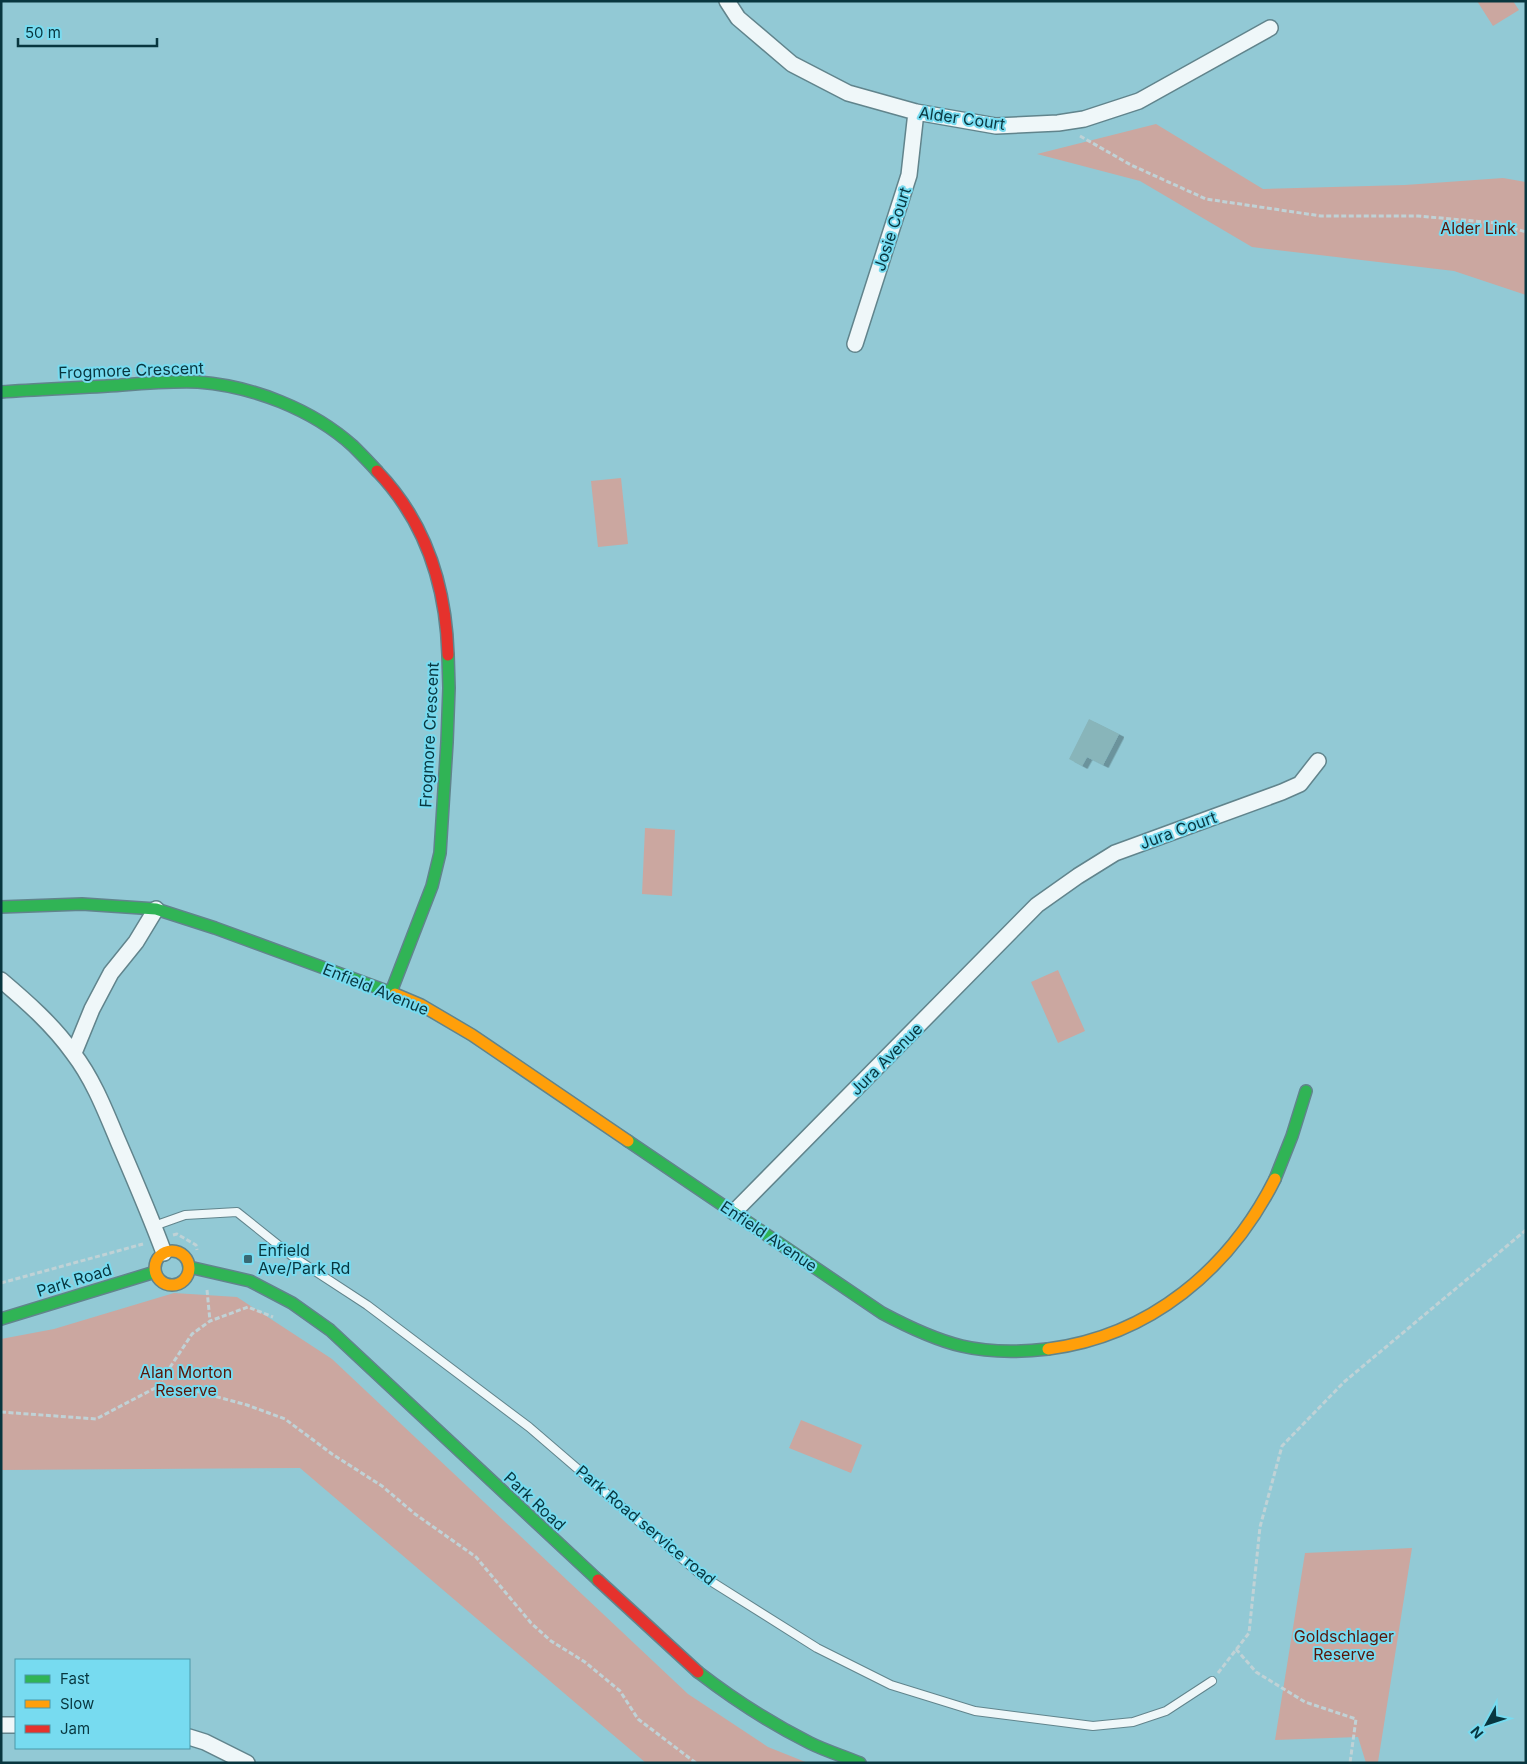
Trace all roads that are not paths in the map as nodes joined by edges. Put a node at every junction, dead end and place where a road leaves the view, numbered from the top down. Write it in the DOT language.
graph roads {
  1 [pos="727,1"];
  2 [pos="1270,28"];
  3 [pos="916,112"];
  4 [pos="855,344"];
  5 [pos="1,392"];
  6 [pos="1318,761"];
  7 [pos="1037,905"];
  8 [pos="1,907"];
  9 [pos="156,908"];
  10 [pos="1,980"];
  11 [pos="391,992"];
  12 [pos="74,1054"];
  13 [pos="1306,1091"];
  14 [pos="734,1212"];
  15 [pos="154,1226"];
  16 [pos="164,1253"];
  17 [pos="189,1267"];
  18 [pos="155,1272"];
  19 [pos="1,1319"];
  20 [pos="1212,1681"];
  21 [pos="1,1725"];
  22 [pos="15,1725"];
  23 [pos="190,1737"];
  24 [pos="247,1763"];
  25 [pos="860,1763"];
  1 -- 3 [label="street, Alder Court"];
  2 -- 3 [label="street, Alder Court"];
  3 -- 4 [label="street, Josie Court"];
  5 -- 11 [label="street, Frogmore Crescent"];
  6 -- 7 [label="street, Jura Court"];
  7 -- 14 [label="street, Jura Avenue"];
  8 -- 9 [label="street, Enfield Avenue"];
  9 -- 11 [label="street, Enfield Avenue"];
  9 -- 12 [label="street"];
  10 -- 12 [label="street"];
  11 -- 14 [label="street, Enfield Avenue"];
  12 -- 15 [label="street"];
  13 -- 14 [label="street, Enfield Avenue"];
  15 -- 16 [label="street"];
  15 -- 20 [label="lane, Park Road service road"];
  16 -- 17 [label="street"];
  16 -- 18 [label="street"];
  17 -- 18 [label="street"];
  17 -- 25 [label="street, Park Road"];
  18 -- 19 [label="street, Park Road"];
  21 -- 22 [label="street"];
  23 -- 24 [label="street"];
}
